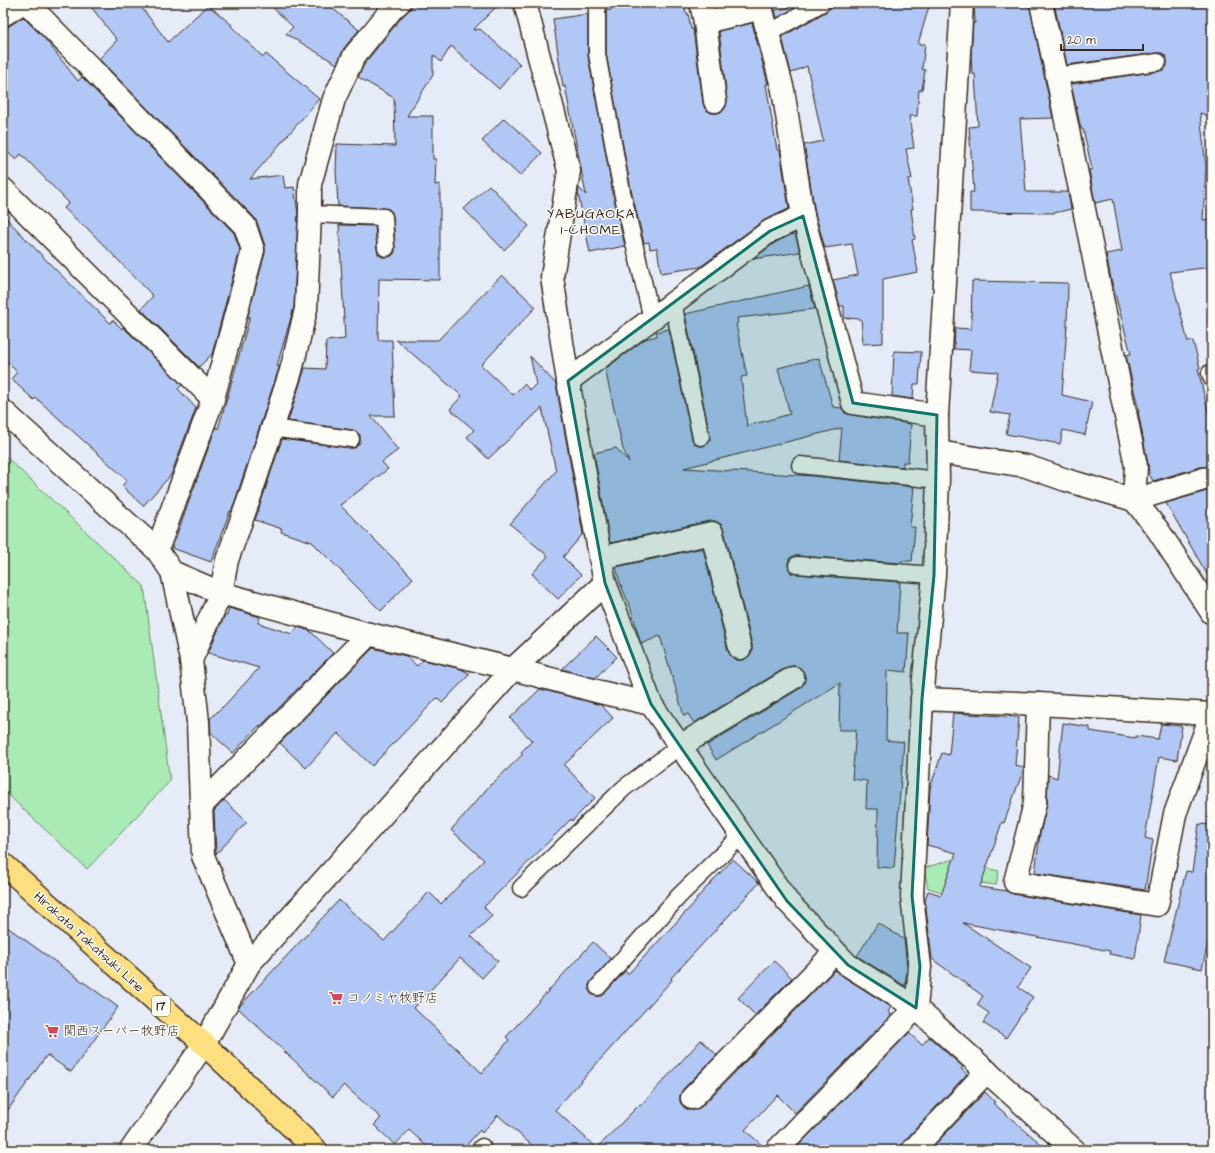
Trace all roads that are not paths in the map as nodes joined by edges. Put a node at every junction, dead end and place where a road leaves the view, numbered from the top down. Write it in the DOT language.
graph roads {
  1 [pos="22,3"];
  2 [pos="27,3"];
  3 [pos="399,3"];
  4 [pos="525,3"];
  5 [pos="597,3"];
  6 [pos="822,3"];
  7 [pos="962,3"];
  8 [pos="1041,3"];
  9 [pos="761,5"];
  10 [pos="703,13"];
  11 [pos="3,15"];
  12 [pos="768,34"];
  13 [pos="1158,62"];
  14 [pos="1057,76"];
  15 [pos="715,101"];
  16 [pos="3,189"];
  17 [pos="310,214"];
  18 [pos="803,216"];
  19 [pos="386,248"];
  20 [pos="673,303"];
  21 [pos="652,319"];
  22 [pos="568,381"];
  23 [pos="213,399"];
  24 [pos="3,411"];
  25 [pos="937,415"];
  26 [pos="272,428"];
  27 [pos="701,437"];
  28 [pos="351,439"];
  29 [pos="938,452"];
  30 [pos="800,465"];
  31 [pos="1212,478"];
  32 [pos="938,480"];
  33 [pos="1134,500"];
  34 [pos="157,550"];
  35 [pos="600,558"];
  36 [pos="797,565"];
  37 [pos="172,572"];
  38 [pos="934,575"];
  39 [pos="605,583"];
  40 [pos="222,593"];
  41 [pos="1212,613"];
  42 [pos="369,634"];
  43 [pos="740,648"];
  44 [pos="191,660"];
  45 [pos="513,668"];
  46 [pos="793,678"];
  47 [pos="922,700"];
  48 [pos="651,704"];
  49 [pos="1038,704"];
  50 [pos="1211,713"];
  51 [pos="680,746"];
  52 [pos="201,806"];
  53 [pos="742,835"];
  54 [pos="3,864"];
  55 [pos="522,888"];
  56 [pos="835,952"];
  57 [pos="249,964"];
  58 [pos="598,987"];
  59 [pos="916,1008"];
  60 [pos="204,1044"];
  61 [pos="987,1071"];
  62 [pos="692,1098"];
  63 [pos="131,1150"];
  64 [pos="316,1150"];
  65 [pos="777,1150"];
  66 [pos="913,1150"];
  67 [pos="1074,1150"];
  1 -- 11 [label="street"];
  2 -- 23 [label="street"];
  3 -- 17 [label="street"];
  4 -- 22 [label="street"];
  5 -- 21 [label="lane"];
  6 -- 12 [label="lane"];
  7 -- 25 [label="street"];
  8 -- 14 [label="street"];
  9 -- 10 [label="street"];
  9 -- 12 [label="street"];
  10 -- 15 [label="street"];
  12 -- 18 [label="street"];
  13 -- 14 [label="lane"];
  14 -- 33 [label="street"];
  16 -- 23 [label="street"];
  17 -- 19 [label="lane"];
  17 -- 26 [label="street"];
  18 -- 20 [label="street"];
  18 -- 25 [label="street"];
  20 -- 21 [label="street"];
  20 -- 27 [label="lane"];
  21 -- 22 [label="street"];
  22 -- 35 [label="street"];
  23 -- 34 [label="street"];
  24 -- 34 [label="street"];
  25 -- 29 [label="street"];
  26 -- 28 [label="lane"];
  26 -- 40 [label="street"];
  29 -- 32 [label="street"];
  29 -- 33 [label="street"];
  30 -- 32 [label="lane"];
  31 -- 33 [label="street"];
  32 -- 38 [label="street"];
  33 -- 41 [label="street"];
  34 -- 37 [label="street"];
  35 -- 39 [label="street"];
  35 -- 43 [label="street"];
  36 -- 38 [label="lane"];
  37 -- 40 [label="street"];
  37 -- 44 [label="street"];
  38 -- 47 [label="street"];
  39 -- 45 [label="street"];
  39 -- 48 [label="street"];
  40 -- 42 [label="street"];
  40 -- 44 [label="street"];
  42 -- 45 [label="street"];
  42 -- 52 [label="street"];
  44 -- 52 [label="street"];
  45 -- 48 [label="street"];
  45 -- 57 [label="street"];
  46 -- 51 [label="street"];
  47 -- 49 [label="street"];
  47 -- 59 [label="street"];
  48 -- 51 [label="street"];
  49 -- 50 [label="street"];
  49 -- 50 [label="street"];
  51 -- 53 [label="street"];
  51 -- 55 [label="lane"];
  52 -- 57 [label="street"];
  53 -- 56 [label="street"];
  53 -- 58 [label="lane"];
  54 -- 60 [label="main road, Hirakata Takatsuki Line / 17"];
  56 -- 59 [label="street"];
  56 -- 62 [label="street"];
  57 -- 60 [label="street"];
  59 -- 61 [label="street"];
  59 -- 65 [label="street"];
  60 -- 63 [label="street"];
  60 -- 64 [label="main road, Hirakata Takatsuki Line / 17"];
  61 -- 66 [label="street"];
  61 -- 67 [label="street"];
}
